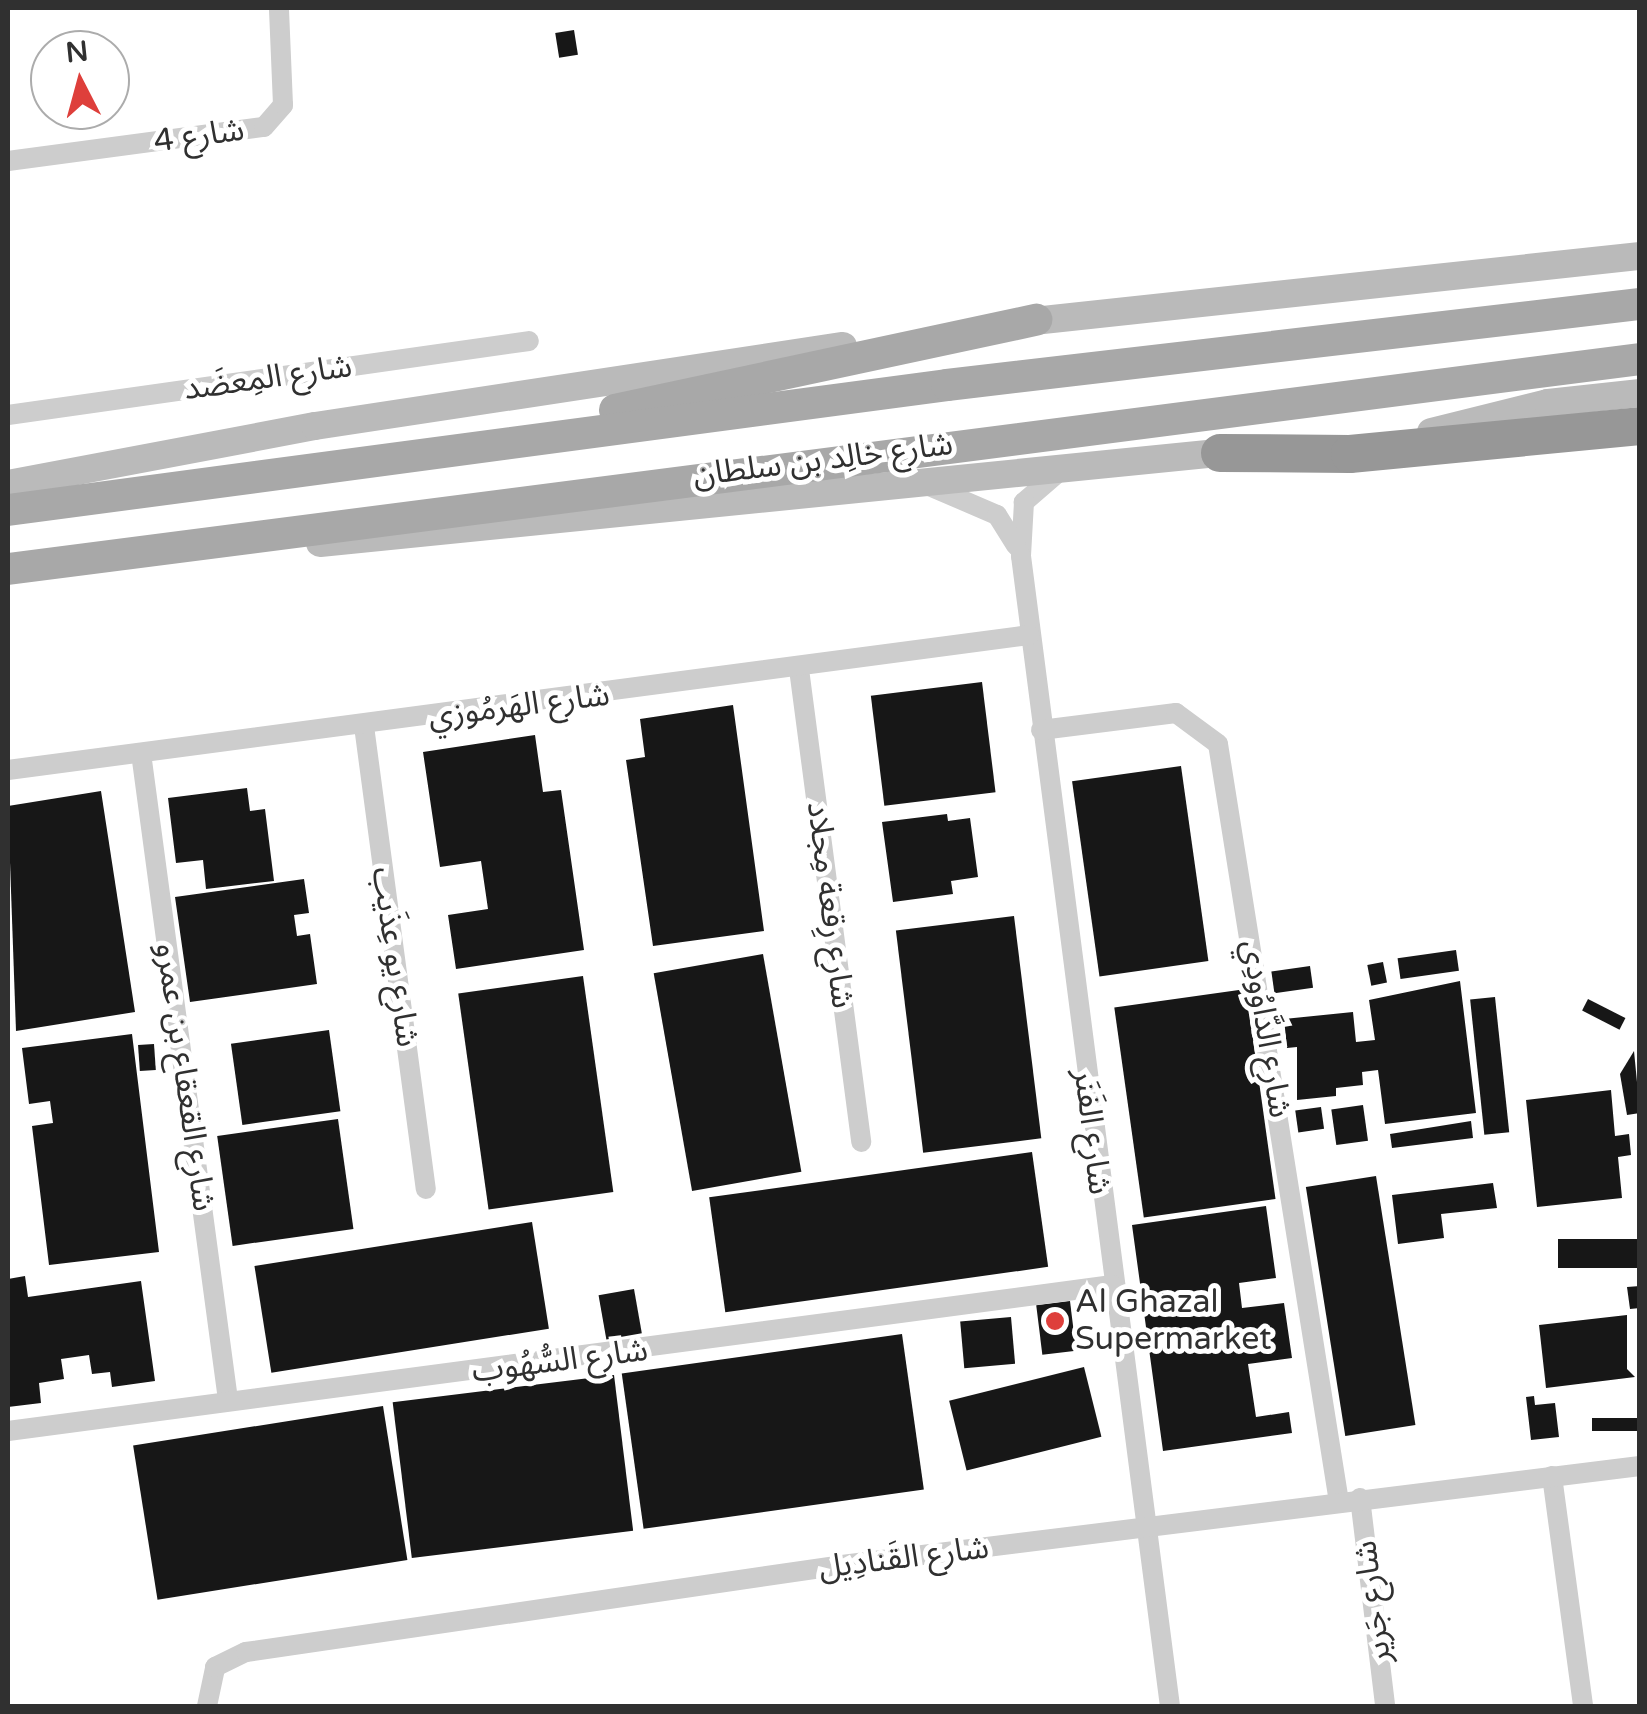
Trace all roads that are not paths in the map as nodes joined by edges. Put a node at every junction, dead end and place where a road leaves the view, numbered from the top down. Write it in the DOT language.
graph roads {
  1 [pos="279,8"];
  2 [pos="8,162"];
  3 [pos="1640,256"];
  4 [pos="1640,304"];
  5 [pos="1036,320"];
  6 [pos="529,341"];
  7 [pos="1640,359"];
  8 [pos="1640,393"];
  9 [pos="1640,409"];
  10 [pos="8,416"];
  11 [pos="1640,426"];
  12 [pos="1431,432"];
  13 [pos="1220,453"];
  14 [pos="1064,469"];
  15 [pos="8,484"];
  16 [pos="928,485"];
  17 [pos="165,490"];
  18 [pos="8,510"];
  19 [pos="109,555"];
  20 [pos="1021,556"];
  21 [pos="8,569"];
  22 [pos="1029,635"];
  23 [pos="800,669"];
  24 [pos="364,726"];
  25 [pos="1040,730"];
  26 [pos="142,754"];
  27 [pos="8,770"];
  28 [pos="861,1142"];
  29 [pos="426,1188"];
  30 [pos="1112,1285"];
  31 [pos="228,1400"];
  32 [pos="8,1431"];
  33 [pos="1640,1466"];
  34 [pos="1552,1476"];
  35 [pos="1349,1500"];
  36 [pos="1148,1528"];
  37 [pos="207,1706"];
  38 [pos="1170,1706"];
  39 [pos="1385,1706"];
  40 [pos="1584,1706"];
  1 -- 2 [label="street, شارع 4"];
  3 -- 5 [label="main road"];
  4 -- 17 [label="main road, شارع خالِد بن سلطان"];
  5 -- 15 [label="main road"];
  5 -- 17 [label="main road"];
  6 -- 10 [label="street, شارع المِعضَد"];
  7 -- 19 [label="main road, شارع خالِد بن سلطان"];
  8 -- 12 [label="main road"];
  9 -- 12 [label="main road"];
  11 -- 13 [label="highway"];
  12 -- 13 [label="main road"];
  13 -- 14 [label="main road"];
  14 -- 16 [label="main road"];
  14 -- 20 [label="street, شارع الفَنَر"];
  16 -- 19 [label="main road"];
  16 -- 20 [label="street, شارع الفَنَر"];
  17 -- 18 [label="main road, شارع خالِد بن سلطان"];
  19 -- 21 [label="main road, شارع خالِد بن سلطان"];
  20 -- 22 [label="street, شارع الفَنَر"];
  22 -- 23 [label="street, شارع الهَرمُوزي"];
  22 -- 25 [label="street, شارع الفَنَر"];
  23 -- 24 [label="street, شارع الهَرمُوزي"];
  23 -- 28 [label="street, شارع رِقعة مِجلاد"];
  24 -- 26 [label="street, شارع الهَرمُوزي"];
  24 -- 29 [label="street, شارع يو عِذَيب"];
  25 -- 30 [label="street, شارع الفَنَر"];
  25 -- 35 [label="street, شارع الدَّاوُودِي"];
  26 -- 27 [label="street, شارع الهَرمُوزي"];
  26 -- 31 [label="street, شارع القعقاع بن عمرو"];
  30 -- 31 [label="street, شارع السُّهُوب"];
  30 -- 36 [label="street, شارع الفَنَر"];
  31 -- 32 [label="street, شارع السُّهُوب"];
  33 -- 34 [label="street, شارع القَنادِيل"];
  34 -- 35 [label="street, شارع القَنادِيل"];
  34 -- 40 [label="street"];
  35 -- 36 [label="street, شارع القَنادِيل"];
  35 -- 39 [label="street, شارع جَرير"];
  36 -- 37 [label="street, شارع القَنادِيل"];
  36 -- 38 [label="street, شارع الفَنَر"];
}
